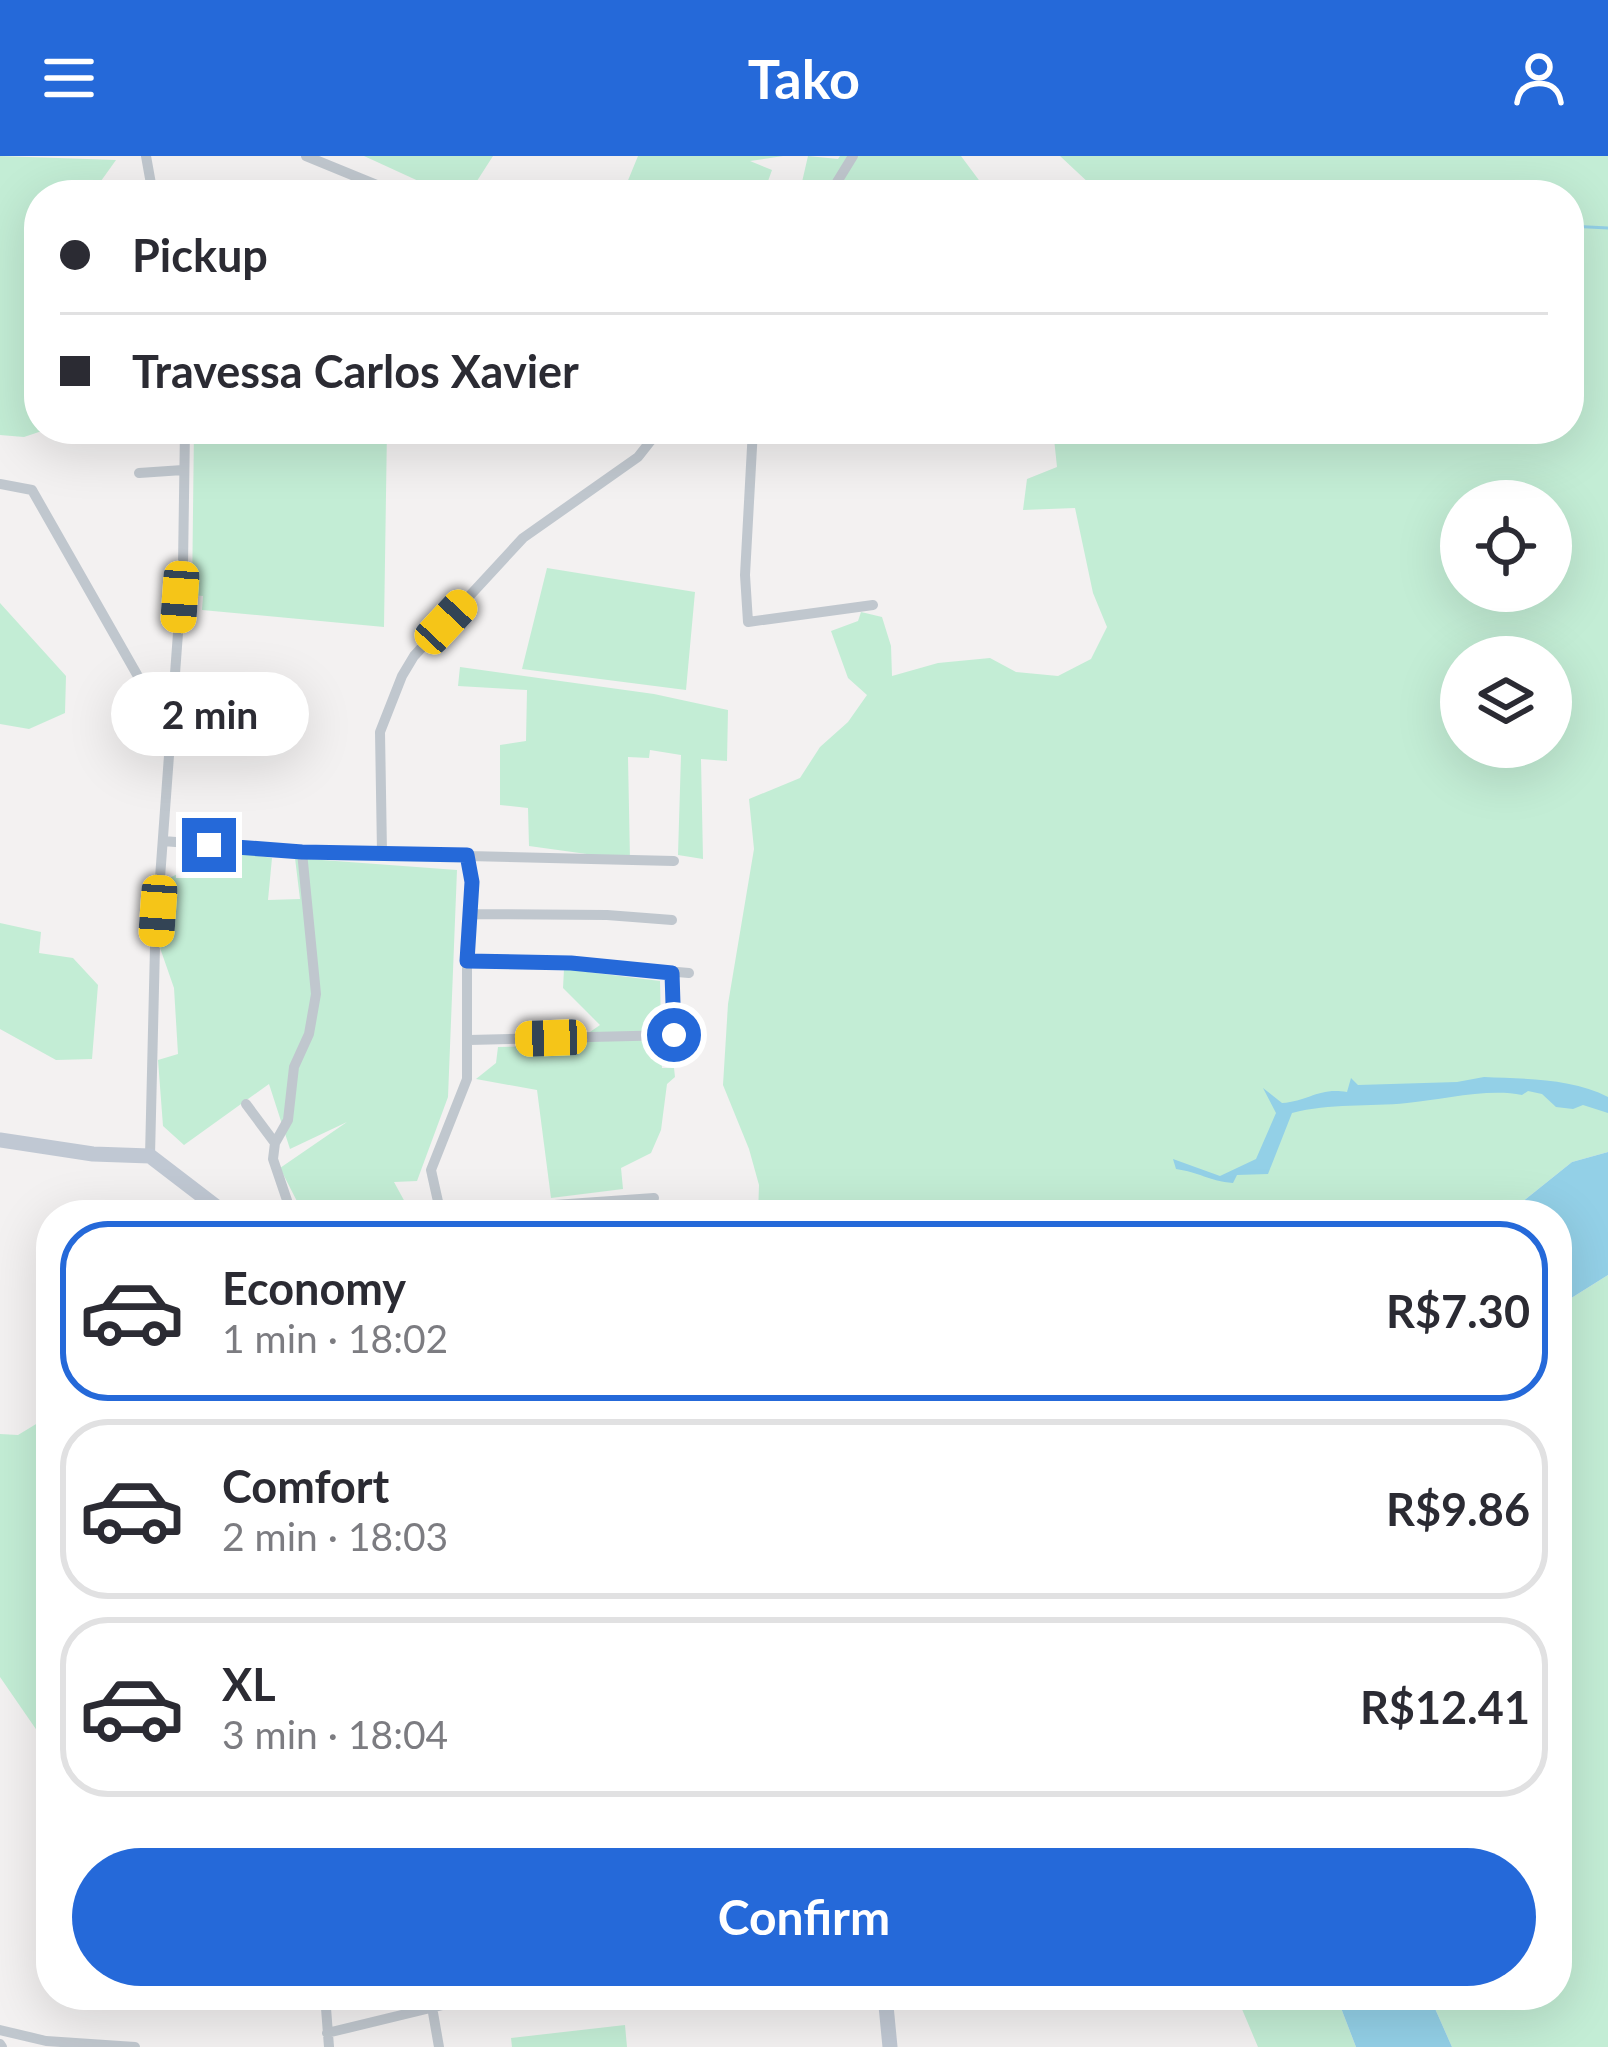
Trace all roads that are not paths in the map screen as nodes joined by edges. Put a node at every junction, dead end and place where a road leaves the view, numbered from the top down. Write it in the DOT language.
graph roads {
  1 [pos="306,156"];
  2 [pos="364,180"];
  3 [pos="184,444"];
  4 [pos="648,444"];
  5 [pos="752,444"];
  6 [pos="183,470"];
  7 [pos="139,472"];
  8 [pos="0,484"];
  9 [pos="873,605"];
  10 [pos="169,731"];
  11 [pos="163,841"];
  12 [pos="302,852"];
  13 [pos="382,852"];
  14 [pos="467,855"];
  15 [pos="674,861"];
  16 [pos="472,914"];
  17 [pos="672,920"];
  18 [pos="467,961"];
  19 [pos="672,973"];
  20 [pos="689,974"];
  21 [pos="469,1040"];
  22 [pos="247,1104"];
  23 [pos="0,1140"];
  24 [pos="275,1143"];
  25 [pos="149,1156"];
  26 [pos="653,1198"];
  27 [pos="207,1200"];
  28 [pos="286,1200"];
  29 [pos="438,1200"];
  30 [pos="626,1200"];
  31 [pos="326,2010"];
  32 [pos="421,2010"];
  33 [pos="433,2010"];
  34 [pos="886,2010"];
  35 [pos="0,2030"];
  36 [pos="327,2033"];
  37 [pos="135,2047"];
  38 [pos="329,2047"];
  39 [pos="439,2047"];
  40 [pos="890,2047"];
  1 -- 2 [label="street"];
  3 -- 6 [label="street"];
  4 -- 13 [label="street"];
  5 -- 9 [label="street"];
  6 -- 7 [label="street"];
  6 -- 10 [label="street"];
  8 -- 10 [label="street"];
  10 -- 11 [label="street"];
  11 -- 12 [label="street"];
  11 -- 25 [label="street"];
  12 -- 13 [label="street"];
  12 -- 24 [label="street"];
  13 -- 14 [label="street"];
  14 -- 15 [label="street"];
  14 -- 16 [label="street"];
  16 -- 17 [label="street"];
  16 -- 18 [label="street"];
  18 -- 19 [label="street"];
  18 -- 21 [label="street"];
  19 -- 20 [label="street"];
  19 -- 21 [label="street"];
  21 -- 29 [label="street"];
  22 -- 24 [label="street"];
  23 -- 25 [label="street"];
  24 -- 28 [label="street"];
  25 -- 27 [label="street"];
  26 -- 30 [label="street"];
  31 -- 36 [label="street"];
  32 -- 36 [label="street"];
  33 -- 39 [label="street"];
  34 -- 40 [label="street"];
  35 -- 37 [label="street"];
  36 -- 38 [label="street"];
}
